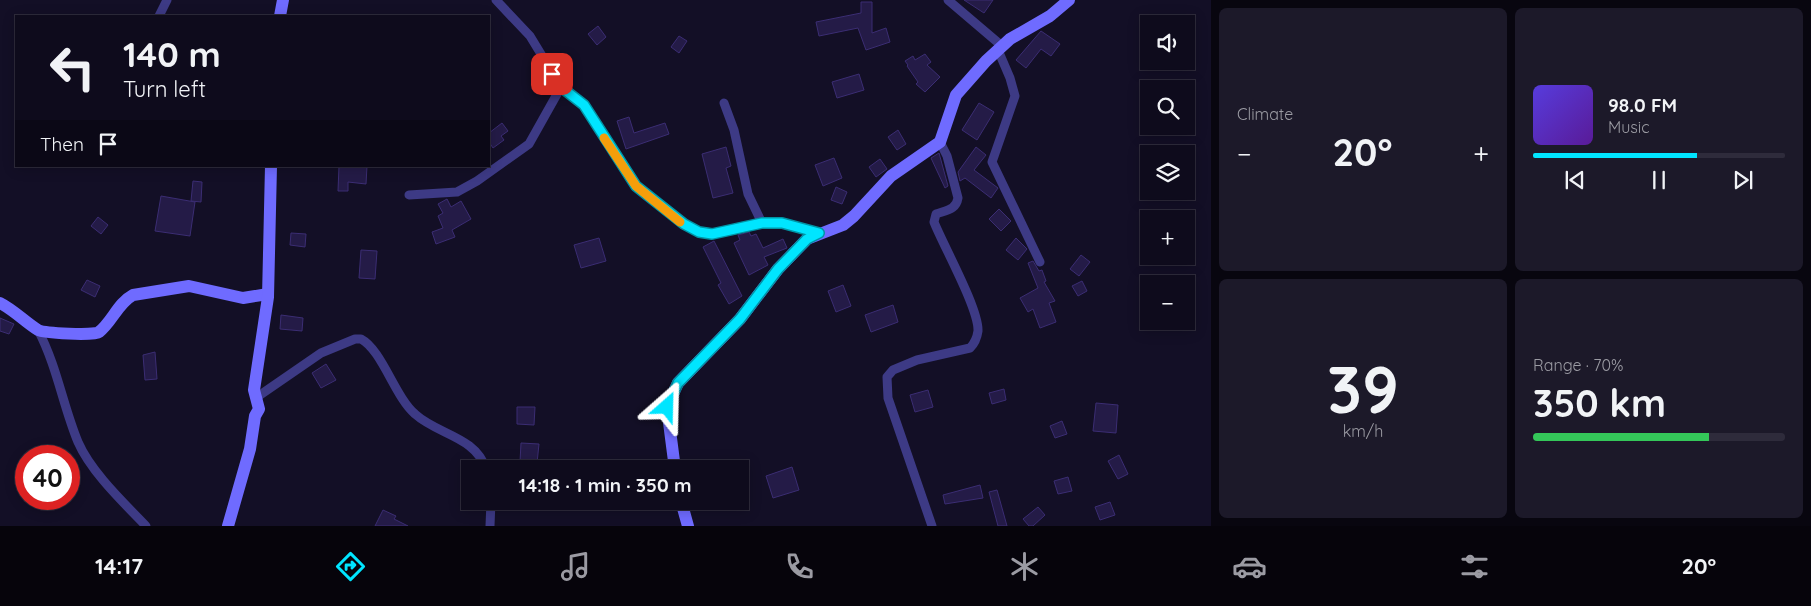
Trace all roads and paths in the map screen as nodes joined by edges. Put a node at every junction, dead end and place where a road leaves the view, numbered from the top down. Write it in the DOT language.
graph roads {
  1 [pos="167,0"];
  2 [pos="283,0"];
  3 [pos="496,0"];
  4 [pos="948,0"];
  5 [pos="1069,0"];
  6 [pos="159,15"];
  7 [pos="280,15"];
  8 [pos="1000,48"];
  9 [pos="561,87"];
  10 [pos="724,103"];
  11 [pos="940,142"];
  12 [pos="271,167"];
  13 [pos="409,195"];
  14 [pos="762,223"];
  15 [pos="819,233"];
  16 [pos="1040,262"];
  17 [pos="268,294"];
  18 [pos="0,303"];
  19 [pos="38,330"];
  20 [pos="259,410"];
  21 [pos="483,460"];
  22 [pos="673,460"];
  23 [pos="491,510"];
  24 [pos="684,510"];
  25 [pos="146,526"];
  26 [pos="228,526"];
  27 [pos="490,526"];
  28 [pos="688,526"];
  29 [pos="932,526"];
  1 -- 6 [label="street"];
  2 -- 7 [label="street"];
  3 -- 9 [label="street"];
  4 -- 8 [label="street"];
  5 -- 8 [label="street"];
  8 -- 11 [label="street"];
  8 -- 16 [label="street"];
  9 -- 13 [label="street"];
  9 -- 14 [label="street"];
  10 -- 14 [label="street"];
  11 -- 15 [label="street"];
  11 -- 29 [label="street"];
  12 -- 17 [label="street"];
  14 -- 15 [label="street"];
  15 -- 22 [label="street"];
  17 -- 19 [label="street"];
  17 -- 20 [label="street"];
  18 -- 19 [label="street"];
  19 -- 25 [label="street"];
  20 -- 21 [label="street"];
  20 -- 26 [label="street"];
  23 -- 27 [label="street"];
  24 -- 28 [label="street"];
}
